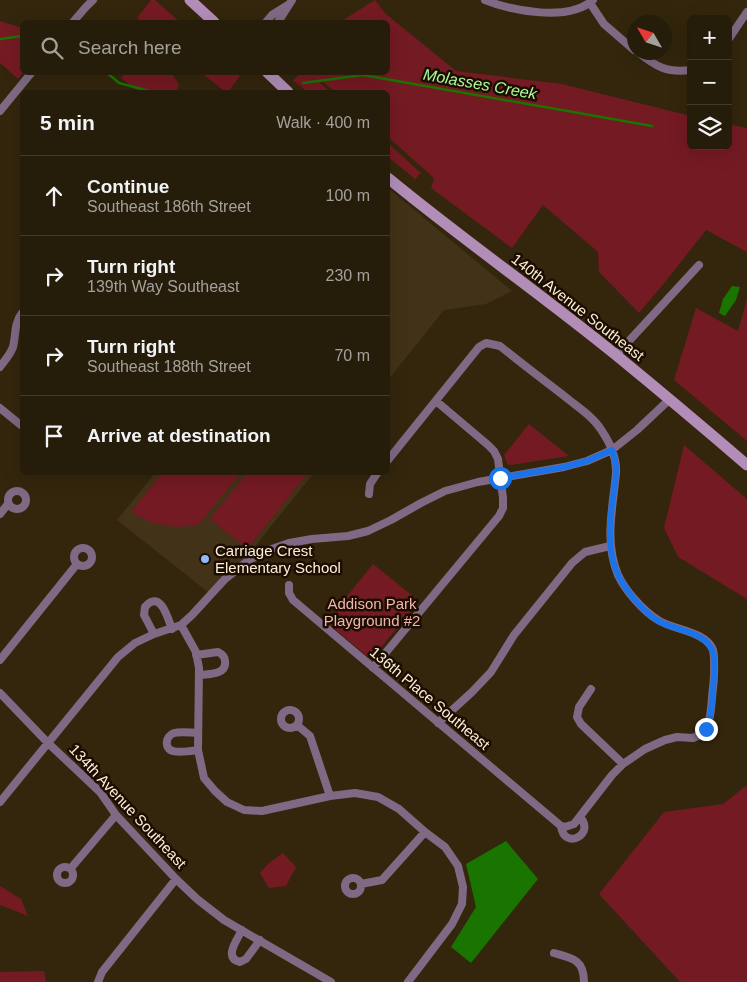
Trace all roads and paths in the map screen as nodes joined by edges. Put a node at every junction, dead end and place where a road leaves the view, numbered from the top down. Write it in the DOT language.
graph roads {
  1 [pos="93,0"];
  2 [pos="190,0"];
  3 [pos="485,0"];
  4 [pos="290,2"];
  5 [pos="591,2"];
  6 [pos="747,12"];
  7 [pos="75,20"];
  8 [pos="212,20"];
  9 [pos="268,20"];
  10 [pos="279,20"];
  11 [pos="732,34"];
  12 [pos="627,44"];
  13 [pos="647,60"];
  14 [pos="687,70"];
  15 [pos="30,75"];
  16 [pos="270,75"];
  17 [pos="286,90"];
  18 [pos="0,111"];
  19 [pos="390,180"];
  20 [pos="699,265"];
  21 [pos="20,317"];
  22 [pos="18,341"];
  23 [pos="616,355"];
  24 [pos="0,367"];
  25 [pos="670,399"];
  26 [pos="436,401"];
  27 [pos="0,408"];
  28 [pos="20,424"];
  29 [pos="612,450"];
  30 [pos="390,458"];
  31 [pos="747,465"];
  32 [pos="376,475"];
  33 [pos="500,478"];
  34 [pos="369,494"];
  35 [pos="8,504"];
  36 [pos="0,514"];
  37 [pos="610,546"];
  38 [pos="77,564"];
  39 [pos="289,586"];
  40 [pos="181,625"];
  41 [pos="172,629"];
  42 [pos="154,634"];
  43 [pos="196,655"];
  44 [pos="0,660"];
  45 [pos="373,668"];
  46 [pos="199,675"];
  47 [pos="591,689"];
  48 [pos="0,693"];
  49 [pos="438,723"];
  50 [pos="297,725"];
  51 [pos="198,734"];
  52 [pos="48,743"];
  53 [pos="198,750"];
  54 [pos="623,764"];
  55 [pos="330,796"];
  56 [pos="0,802"];
  57 [pos="116,815"];
  58 [pos="580,817"];
  59 [pos="560,826"];
  60 [pos="425,832"];
  61 [pos="71,868"];
  62 [pos="176,879"];
  63 [pos="361,884"];
  64 [pos="242,930"];
  65 [pos="260,940"];
  66 [pos="554,953"];
  67 [pos="98,982"];
  68 [pos="331,982"];
  69 [pos="408,982"];
  70 [pos="584,982"];
  1 -- 7 [label="street"];
  2 -- 8 [label="main road"];
  3 -- 5 [label="street"];
  4 -- 9 [label="street"];
  4 -- 10 [label="street"];
  5 -- 12 [label="street"];
  6 -- 11 [label="street"];
  13 -- 14 [label="street"];
  15 -- 18 [label="street"];
  16 -- 17 [label="main road"];
  19 -- 23 [label="main road, 140th Avenue Southeast"];
  20 -- 23 [label="street"];
  21 -- 22 [label="street"];
  22 -- 24 [label="street"];
  23 -- 25 [label="main road, 140th Avenue Southeast"];
  25 -- 29 [label="street"];
  25 -- 31 [label="main road, 140th Avenue Southeast"];
  26 -- 29 [label="street"];
  26 -- 30 [label="street"];
  26 -- 33 [label="street"];
  27 -- 28 [label="street"];
  29 -- 33 [label="street"];
  29 -- 37 [label="street"];
  32 -- 34 [label="street"];
  33 -- 40 [label="street"];
  33 -- 45 [label="street"];
  35 -- 36 [label="street"];
  37 -- 49 [label="street"];
  37 -- 54 [label="street"];
  38 -- 44 [label="street"];
  39 -- 45 [label="street, 136th Place Southeast"];
  40 -- 41 [label="street"];
  40 -- 43 [label="street"];
  41 -- 42 [label="street"];
  41 -- 42 [label="street"];
  42 -- 52 [label="street"];
  43 -- 46 [label="street"];
  43 -- 46 [label="street"];
  45 -- 49 [label="street, 136th Place Southeast"];
  46 -- 51 [label="street"];
  47 -- 54 [label="street"];
  48 -- 52 [label="street, 134th Avenue Southeast"];
  49 -- 59 [label="street, 136th Place Southeast"];
  50 -- 55 [label="street"];
  51 -- 53 [label="street"];
  51 -- 53 [label="street"];
  52 -- 56 [label="street"];
  52 -- 57 [label="street, 134th Avenue Southeast"];
  53 -- 55 [label="street"];
  54 -- 58 [label="street"];
  55 -- 60 [label="street"];
  57 -- 61 [label="street"];
  57 -- 62 [label="street, 134th Avenue Southeast"];
  58 -- 59 [label="street"];
  58 -- 59 [label="street, 136th Place Southeast"];
  60 -- 63 [label="street"];
  60 -- 69 [label="street"];
  62 -- 64 [label="street, 134th Avenue Southeast"];
  62 -- 67 [label="street"];
  64 -- 65 [label="street, 134th Avenue Southeast"];
  64 -- 65 [label="street"];
  65 -- 68 [label="street, 134th Avenue Southeast"];
  66 -- 70 [label="street"];
}
